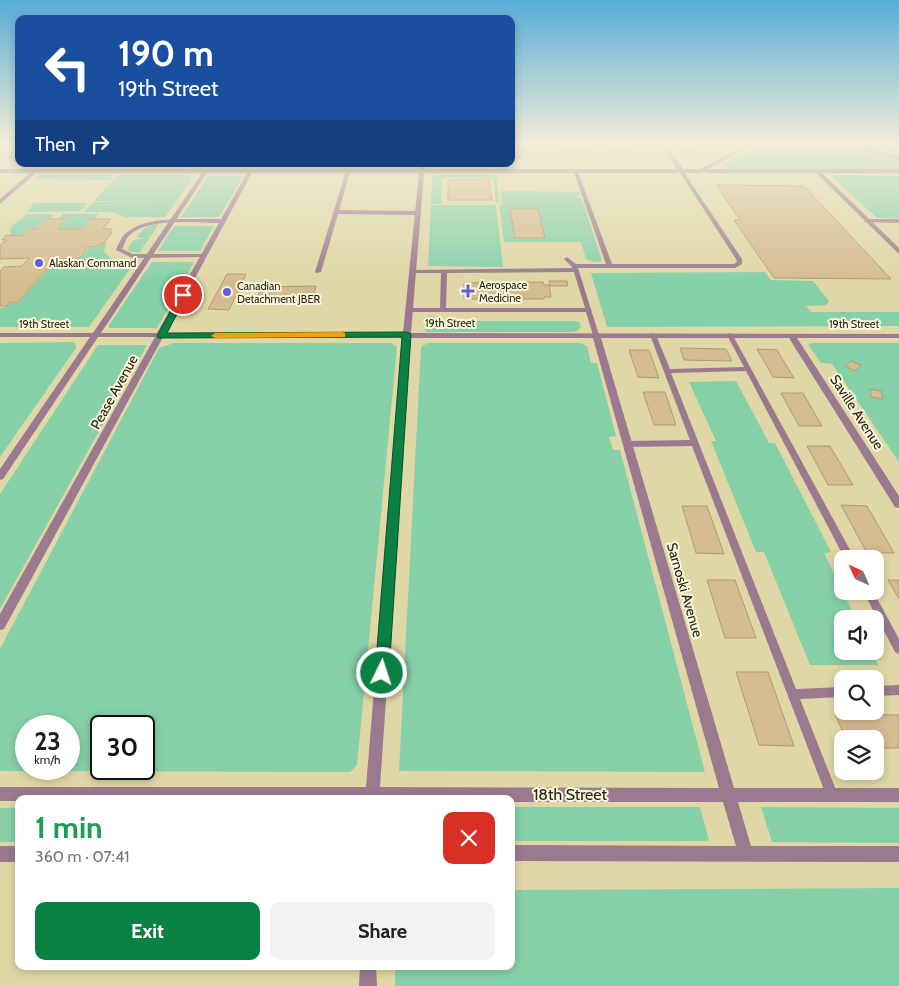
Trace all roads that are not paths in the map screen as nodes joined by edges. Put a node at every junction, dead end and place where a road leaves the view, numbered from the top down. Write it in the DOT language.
graph roads {
  1 [pos="15,189"];
  2 [pos="194,189"];
  3 [pos="240,189"];
  4 [pos="343,189"];
  5 [pos="420,189"];
  6 [pos="582,189"];
  7 [pos="693,189"];
  8 [pos="835,189"];
  9 [pos="0,202"];
  10 [pos="336,212"];
  11 [pos="419,213"];
  12 [pos="867,221"];
  13 [pos="899,221"];
  14 [pos="172,222"];
  15 [pos="222,222"];
  16 [pos="899,252"];
  17 [pos="149,256"];
  18 [pos="203,256"];
  19 [pos="567,259"];
  20 [pos="610,266"];
  21 [pos="576,268"];
  22 [pos="444,271"];
  23 [pos="318,272"];
  24 [pos="413,272"];
  25 [pos="409,310"];
  26 [pos="444,310"];
  27 [pos="588,310"];
  28 [pos="407,334"];
  29 [pos="0,335"];
  30 [pos="95,335"];
  31 [pos="596,335"];
  32 [pos="653,335"];
  33 [pos="730,335"];
  34 [pos="161,336"];
  35 [pos="792,336"];
  36 [pos="899,336"];
  37 [pos="748,369"];
  38 [pos="667,371"];
  39 [pos="695,443"];
  40 [pos="627,444"];
  41 [pos="0,477"];
  42 [pos="899,504"];
  43 [pos="845,550"];
  44 [pos="873,600"];
  45 [pos="0,625"];
  46 [pos="899,649"];
  47 [pos="899,690"];
  48 [pos="884,691"];
  49 [pos="834,692"];
  50 [pos="793,694"];
  51 [pos="0,794"];
  52 [pos="729,794"];
  53 [pos="832,794"];
  54 [pos="124,795"];
  55 [pos="372,795"];
  56 [pos="899,795"];
  57 [pos="515,796"];
  58 [pos="746,852"];
  59 [pos="515,853"];
  60 [pos="0,854"];
  61 [pos="15,854"];
  62 [pos="899,854"];
  63 [pos="368,970"];
  64 [pos="368,986"];
  1 -- 9 [label="street"];
  2 -- 14 [label="street"];
  3 -- 15 [label="street, Pease Avenue"];
  4 -- 10 [label="lane"];
  5 -- 11 [label="street"];
  6 -- 20 [label="lane"];
  7 -- 20 [label="lane"];
  8 -- 12 [label="street"];
  10 -- 11 [label="lane"];
  10 -- 23 [label="lane"];
  11 -- 24 [label="street"];
  12 -- 13 [label="lane"];
  12 -- 16 [label="street"];
  14 -- 15 [label="lane"];
  14 -- 17 [label="street"];
  14 -- 17 [label="lane"];
  15 -- 18 [label="street, Pease Avenue"];
  17 -- 18 [label="lane"];
  17 -- 30 [label="street"];
  18 -- 34 [label="street, Pease Avenue"];
  19 -- 21 [label="lane"];
  20 -- 21 [label="lane"];
  21 -- 22 [label="lane"];
  21 -- 27 [label="lane"];
  22 -- 24 [label="lane"];
  22 -- 26 [label="lane"];
  24 -- 25 [label="street"];
  25 -- 26 [label="lane"];
  25 -- 28 [label="street"];
  26 -- 27 [label="lane"];
  27 -- 31 [label="lane"];
  28 -- 31 [label="street, 19th Street"];
  28 -- 34 [label="street, 19th Street"];
  28 -- 55 [label="street"];
  29 -- 30 [label="street, 19th Street"];
  30 -- 34 [label="street, 19th Street"];
  30 -- 41 [label="street"];
  31 -- 32 [label="street, 19th Street"];
  31 -- 40 [label="street, Sarnoski Avenue"];
  32 -- 33 [label="street, 19th Street"];
  32 -- 38 [label="lane"];
  33 -- 35 [label="street, 19th Street"];
  33 -- 37 [label="lane"];
  34 -- 45 [label="street, Pease Avenue"];
  35 -- 36 [label="street, 19th Street"];
  35 -- 42 [label="street, Saville Avenue"];
  37 -- 38 [label="lane"];
  37 -- 43 [label="lane"];
  38 -- 39 [label="lane"];
  39 -- 40 [label="lane"];
  39 -- 50 [label="lane"];
  40 -- 52 [label="street, Sarnoski Avenue"];
  44 -- 46 [label="lane"];
  47 -- 48 [label="lane"];
  49 -- 50 [label="lane"];
  50 -- 53 [label="lane"];
  51 -- 54 [label="street, 18th Street"];
  52 -- 53 [label="street, 18th Street"];
  52 -- 57 [label="street, 18th Street"];
  52 -- 58 [label="street, Sarnoski Avenue"];
  53 -- 56 [label="street, 18th Street"];
  58 -- 59 [label="street"];
  58 -- 62 [label="street"];
  60 -- 61 [label="street"];
  63 -- 64 [label="street"];
}
